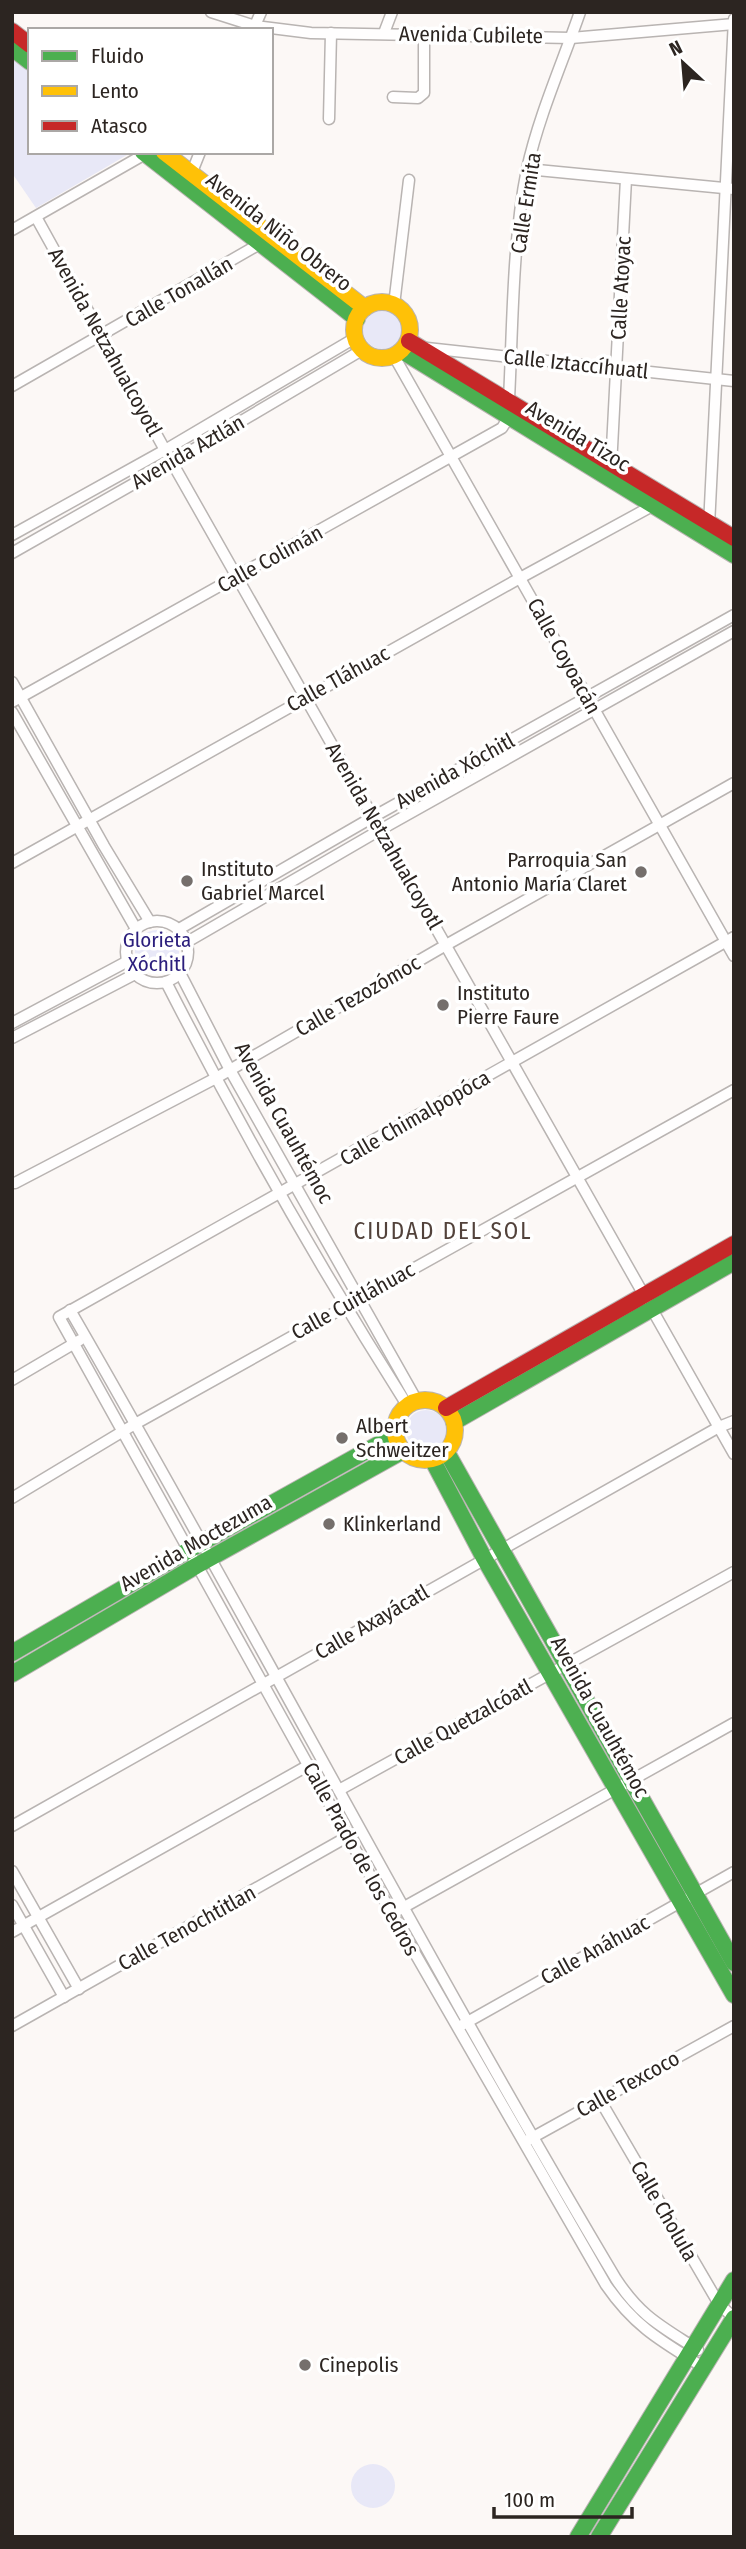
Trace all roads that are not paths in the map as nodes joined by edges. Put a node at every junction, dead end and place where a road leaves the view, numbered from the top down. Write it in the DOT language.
graph roads {
  1 [pos="211,12"];
  2 [pos="261,12"];
  3 [pos="392,12"];
  4 [pos="580,12"];
  5 [pos="733,23"];
  6 [pos="254,28"];
  7 [pos="273,29"];
  8 [pos="12,31"];
  9 [pos="331,33"];
  10 [pos="384,33"];
  11 [pos="424,34"];
  12 [pos="571,38"];
  13 [pos="28,43"];
  14 [pos="12,48"];
  15 [pos="28,60"];
  16 [pos="393,97"];
  17 [pos="329,119"];
  18 [pos="142,154"];
  19 [pos="146,154"];
  20 [pos="166,154"];
  21 [pos="199,154"];
  22 [pos="527,169"];
  23 [pos="626,179"];
  24 [pos="188,180"];
  25 [pos="409,180"];
  26 [pos="730,189"];
  27 [pos="36,217"];
  28 [pos="12,230"];
  29 [pos="266,241"];
  30 [pos="394,305"];
  31 [pos="361,314"];
  32 [pos="101,336"];
  33 [pos="359,344"];
  34 [pos="406,349"];
  35 [pos="512,357"];
  36 [pos="617,369"];
  37 [pos="717,379"];
  38 [pos="734,381"];
  39 [pos="12,386"];
  40 [pos="509,410"];
  41 [pos="165,450"];
  42 [pos="452,457"];
  43 [pos="172,462"];
  44 [pos="611,464"];
  45 [pos="611,481"];
  46 [pos="655,499"];
  47 [pos="709,523"];
  48 [pos="12,535"];
  49 [pos="734,538"];
  50 [pos="708,540"];
  51 [pos="12,552"];
  52 [pos="734,555"];
  53 [pos="237,578"];
  54 [pos="520,578"];
  55 [pos="734,615"];
  56 [pos="734,631"];
  57 [pos="12,682"];
  58 [pos="305,697"];
  59 [pos="587,697"];
  60 [pos="17,700"];
  61 [pos="594,709"];
  62 [pos="12,712"];
  63 [pos="734,783"];
  64 [pos="373,817"];
  65 [pos="89,819"];
  66 [pos="660,825"];
  67 [pos="76,827"];
  68 [pos="380,830"];
  69 [pos="12,863"];
  70 [pos="150,922"];
  71 [pos="136,929"];
  72 [pos="179,929"];
  73 [pos="729,939"];
  74 [pos="187,942"];
  75 [pos="446,945"];
  76 [pos="734,956"];
  77 [pos="128,961"];
  78 [pos="180,973"];
  79 [pos="135,974"];
  80 [pos="166,982"];
  81 [pos="12,1023"];
  82 [pos="12,1038"];
  83 [pos="512,1063"];
  84 [pos="230,1070"];
  85 [pos="216,1078"];
  86 [pos="734,1090"];
  87 [pos="576,1177"];
  88 [pos="16,1183"];
  89 [pos="295,1186"];
  90 [pos="281,1194"];
  91 [pos="734,1244"];
  92 [pos="734,1262"];
  93 [pos="358,1299"];
  94 [pos="648,1302"];
  95 [pos="344,1306"];
  96 [pos="70,1310"];
  97 [pos="59,1317"];
  98 [pos="86,1337"];
  99 [pos="75,1344"];
  100 [pos="12,1380"];
  101 [pos="412,1403"];
  102 [pos="450,1415"];
  103 [pos="734,1421"];
  104 [pos="135,1423"];
  105 [pos="719,1427"];
  106 [pos="123,1430"];
  107 [pos="395,1436"];
  108 [pos="403,1451"];
  109 [pos="734,1454"];
  110 [pos="439,1455"];
  111 [pos="12,1498"];
  112 [pos="195,1547"];
  113 [pos="500,1549"];
  114 [pos="484,1558"];
  115 [pos="203,1562"];
  116 [pos="734,1572"];
  117 [pos="12,1653"];
  118 [pos="559,1670"];
  119 [pos="12,1674"];
  120 [pos="276,1676"];
  121 [pos="263,1684"];
  122 [pos="734,1723"];
  123 [pos="309,1765"];
  124 [pos="631,1781"];
  125 [pos="616,1789"];
  126 [pos="340,1790"];
  127 [pos="12,1826"];
  128 [pos="361,1829"];
  129 [pos="348,1837"];
  130 [pos="12,1871"];
  131 [pos="734,1872"];
  132 [pos="687,1898"];
  133 [pos="12,1905"];
  134 [pos="403,1908"];
  135 [pos="392,1914"];
  136 [pos="38,1917"];
  137 [pos="24,1925"];
  138 [pos="12,1932"];
  139 [pos="734,1963"];
  140 [pos="79,1989"];
  141 [pos="734,1995"];
  142 [pos="64,1997"];
  143 [pos="462,2025"];
  144 [pos="12,2026"];
  145 [pos="734,2026"];
  146 [pos="600,2100"];
  147 [pos="527,2140"];
  148 [pos="734,2280"];
  149 [pos="719,2304"];
  150 [pos="734,2318"];
  151 [pos="689,2351"];
  152 [pos="707,2362"];
  153 [pos="578,2537"];
  154 [pos="599,2537"];
  1 -- 6 [label="street, Avenida Cubilete"];
  2 -- 6 [label="street"];
  3 -- 10 [label="street"];
  4 -- 12 [label="street, Calle Ermita"];
  5 -- 12 [label="street, Avenida Cubilete"];
  5 -- 26 [label="street"];
  7 -- 9 [label="street, Avenida Cubilete"];
  8 -- 13 [label="street"];
  9 -- 10 [label="street, Avenida Cubilete"];
  9 -- 17 [label="street"];
  10 -- 11 [label="street, Avenida Cubilete"];
  11 -- 12 [label="street, Avenida Cubilete"];
  11 -- 16 [label="street"];
  12 -- 22 [label="street, Calle Ermita"];
  14 -- 15 [label="street"];
  18 -- 27 [label="street"];
  19 -- 24 [label="street, Avenida Niño Obrero"];
  20 -- 24 [label="street, Avenida Niño Obrero"];
  21 -- 24 [label="street"];
  22 -- 23 [label="street"];
  22 -- 35 [label="street, Calle Ermita"];
  23 -- 26 [label="street"];
  23 -- 36 [label="street, Calle Atoyac"];
  24 -- 29 [label="street, Avenida Niño Obrero"];
  25 -- 30 [label="street"];
  26 -- 37 [label="street"];
  27 -- 28 [label="street"];
  27 -- 32 [label="street, Avenida Netzahualcoyotl"];
  29 -- 31 [label="street, Avenida Niño Obrero"];
  29 -- 32 [label="street, Calle Tonallán"];
  30 -- 31 [label="street"];
  30 -- 34 [label="street"];
  31 -- 33 [label="street"];
  32 -- 39 [label="street, Calle Tonallán"];
  32 -- 41 [label="street, Avenida Netzahualcoyotl"];
  33 -- 34 [label="street"];
  33 -- 41 [label="street, Avenida Aztlán"];
  33 -- 43 [label="street, Avenida Aztlán"];
  34 -- 35 [label="street, Calle Iztaccíhuatl"];
  34 -- 40 [label="street, Avenida Tizoc"];
  34 -- 42 [label="street, Calle Coyoacán"];
  35 -- 36 [label="street, Calle Iztaccíhuatl"];
  35 -- 40 [label="street, Calle Ermita"];
  36 -- 37 [label="street, Calle Iztaccíhuatl"];
  36 -- 44 [label="street, Calle Atoyac"];
  37 -- 38 [label="street, Calle Iztaccíhuatl"];
  37 -- 47 [label="street"];
  40 -- 42 [label="street, Calle Colimán"];
  40 -- 44 [label="street, Avenida Tizoc"];
  40 -- 45 [label="street, Avenida Tizoc"];
  41 -- 43 [label="street, Avenida Netzahualcoyotl"];
  41 -- 48 [label="street, Avenida Aztlán"];
  42 -- 53 [label="street, Calle Colimán"];
  42 -- 54 [label="street, Calle Coyoacán"];
  43 -- 51 [label="street, Avenida Aztlán"];
  43 -- 53 [label="street, Avenida Netzahualcoyotl"];
  44 -- 45 [label="street, Calle Atoyac"];
  44 -- 46 [label="street, Avenida Tizoc"];
  45 -- 46 [label="street, Avenida Tizoc"];
  46 -- 47 [label="street, Avenida Tizoc"];
  46 -- 50 [label="street, Avenida Tizoc"];
  46 -- 54 [label="street, Calle Tláhuac"];
  47 -- 49 [label="street, Avenida Tizoc"];
  47 -- 50 [label="street"];
  50 -- 52 [label="street, Avenida Tizoc"];
  53 -- 58 [label="street, Avenida Netzahualcoyotl"];
  53 -- 60 [label="street, Calle Colimán"];
  54 -- 58 [label="street, Calle Tláhuac"];
  54 -- 59 [label="street, Calle Coyoacán"];
  55 -- 59 [label="street, Avenida Xóchitl"];
  56 -- 61 [label="street, Avenida Xóchitl"];
  57 -- 60 [label="street"];
  58 -- 64 [label="street, Avenida Netzahualcoyotl"];
  58 -- 65 [label="street, Calle Tláhuac"];
  59 -- 61 [label="street, Calle Coyoacán"];
  59 -- 64 [label="street, Avenida Xóchitl"];
  60 -- 65 [label="street"];
  61 -- 66 [label="street, Calle Coyoacán"];
  61 -- 68 [label="street, Avenida Xóchitl"];
  62 -- 67 [label="street"];
  63 -- 66 [label="street, Calle Tezozómoc"];
  64 -- 68 [label="street, Avenida Netzahualcoyotl"];
  64 -- 72 [label="street, Avenida Xóchitl"];
  65 -- 67 [label="street, Calle Tláhuac"];
  65 -- 70 [label="street"];
  66 -- 73 [label="street, Calle Coyoacán"];
  66 -- 75 [label="street, Calle Tezozómoc"];
  67 -- 69 [label="street, Calle Tláhuac"];
  67 -- 71 [label="street"];
  68 -- 74 [label="street, Avenida Xóchitl"];
  68 -- 75 [label="street, Avenida Netzahualcoyotl"];
  70 -- 71 [label="street"];
  70 -- 72 [label="street"];
  71 -- 77 [label="street"];
  72 -- 74 [label="street"];
  73 -- 76 [label="street, Calle Coyoacán"];
  73 -- 83 [label="street, Calle Chimalpopóca"];
  74 -- 78 [label="street"];
  75 -- 83 [label="street, Avenida Netzahualcoyotl"];
  75 -- 84 [label="street, Calle Tezozómoc"];
  77 -- 79 [label="street"];
  77 -- 81 [label="street"];
  78 -- 80 [label="street"];
  78 -- 84 [label="street, Avenida Cuauhtémoc"];
  79 -- 80 [label="street"];
  79 -- 82 [label="street"];
  80 -- 85 [label="street, Avenida Cuauhtémoc"];
  83 -- 87 [label="street, Avenida Netzahualcoyotl"];
  83 -- 89 [label="street, Calle Chimalpopóca"];
  84 -- 85 [label="street, Calle Tezozómoc"];
  84 -- 89 [label="street, Avenida Cuauhtémoc"];
  85 -- 88 [label="street, Calle Tezozómoc"];
  85 -- 90 [label="street, Avenida Cuauhtémoc"];
  86 -- 87 [label="street, Calle Cuitláhuac"];
  87 -- 93 [label="street, Calle Cuitláhuac"];
  87 -- 94 [label="street, Avenida Netzahualcoyotl"];
  89 -- 90 [label="street, Calle Chimalpopóca"];
  89 -- 93 [label="street, Avenida Cuauhtémoc"];
  90 -- 95 [label="street, Avenida Cuauhtémoc"];
  90 -- 96 [label="street, Calle Chimalpopóca"];
  91 -- 94 [label="street"];
  92 -- 94 [label="street"];
  93 -- 95 [label="street, Calle Cuitláhuac"];
  93 -- 101 [label="street, Avenida Cuauhtémoc"];
  94 -- 102 [label="street"];
  94 -- 105 [label="street, Avenida Netzahualcoyotl"];
  95 -- 101 [label="street, Avenida Cuauhtémoc"];
  95 -- 104 [label="street, Calle Cuitláhuac"];
  96 -- 97 [label="street, Calle Chimalpopóca"];
  96 -- 98 [label="street, Calle Prado de los Cedros"];
  97 -- 99 [label="street, Calle Prado de los Cedros"];
  98 -- 99 [label="street"];
  98 -- 104 [label="street, Calle Prado de los Cedros"];
  99 -- 100 [label="street"];
  99 -- 106 [label="street, Calle Prado de los Cedros"];
  101 -- 102 [label="street"];
  101 -- 107 [label="street"];
  102 -- 110 [label="street"];
  103 -- 105 [label="street, Calle Axayácatl"];
  104 -- 106 [label="street, Calle Cuitláhuac"];
  104 -- 112 [label="street, Calle Prado de los Cedros"];
  105 -- 109 [label="street, Avenida Netzahualcoyotl"];
  105 -- 113 [label="street, Calle Axayácatl"];
  106 -- 111 [label="street, Calle Cuitláhuac"];
  106 -- 112 [label="street, Calle Prado de los Cedros"];
  107 -- 108 [label="street"];
  107 -- 112 [label="street, Avenida Moctezuma"];
  108 -- 110 [label="street"];
  108 -- 115 [label="street, Avenida Moctezuma"];
  110 -- 113 [label="street, Avenida Cuauhtémoc"];
  110 -- 114 [label="street, Avenida Cuauhtémoc"];
  112 -- 115 [label="street, Calle Prado de los Cedros"];
  112 -- 117 [label="street, Avenida Moctezuma"];
  113 -- 114 [label="street, Calle Axayácatl"];
  113 -- 118 [label="street, Avenida Cuauhtémoc"];
  114 -- 118 [label="street, Avenida Cuauhtémoc"];
  114 -- 120 [label="street, Calle Axayácatl"];
  115 -- 119 [label="street, Avenida Moctezuma"];
  115 -- 120 [label="street, Calle Prado de los Cedros"];
  115 -- 121 [label="street, Calle Prado de los Cedros"];
  116 -- 118 [label="street, Calle Quetzalcóatl"];
  118 -- 124 [label="street, Avenida Cuauhtémoc"];
  118 -- 125 [label="street, Avenida Cuauhtémoc"];
  118 -- 126 [label="street, Calle Quetzalcóatl"];
  120 -- 121 [label="street, Calle Axayácatl"];
  120 -- 126 [label="street, Calle Prado de los Cedros"];
  121 -- 123 [label="street, Calle Prado de los Cedros"];
  121 -- 127 [label="street, Calle Axayácatl"];
  122 -- 124 [label="street"];
  123 -- 129 [label="street, Calle Prado de los Cedros"];
  123 -- 136 [label="street"];
  124 -- 125 [label="street"];
  124 -- 132 [label="street, Avenida Cuauhtémoc"];
  125 -- 132 [label="street, Avenida Cuauhtémoc"];
  125 -- 134 [label="street"];
  126 -- 128 [label="street, Calle Prado de los Cedros"];
  128 -- 129 [label="street, Calle Tenochtitlan"];
  128 -- 134 [label="street, Calle Prado de los Cedros"];
  129 -- 135 [label="street, Calle Prado de los Cedros"];
  129 -- 140 [label="street, Calle Tenochtitlan"];
  130 -- 136 [label="street"];
  131 -- 132 [label="street, Calle Anáhuac"];
  132 -- 139 [label="street, Avenida Cuauhtémoc"];
  132 -- 141 [label="street, Avenida Cuauhtémoc"];
  132 -- 143 [label="street, Calle Anáhuac"];
  133 -- 137 [label="street"];
  134 -- 135 [label="street"];
  134 -- 143 [label="street, Calle Prado de los Cedros"];
  135 -- 143 [label="street, Calle Prado de los Cedros"];
  136 -- 137 [label="street"];
  136 -- 140 [label="street"];
  137 -- 138 [label="street"];
  137 -- 142 [label="street"];
  140 -- 142 [label="street, Calle Tenochtitlan"];
  142 -- 144 [label="street, Calle Tenochtitlan"];
  143 -- 147 [label="street, Calle Prado de los Cedros"];
  145 -- 146 [label="street, Calle Texcoco"];
  146 -- 147 [label="street, Calle Texcoco"];
  146 -- 149 [label="street, Calle Cholula"];
  147 -- 151 [label="street, Calle Prado de los Cedros"];
  148 -- 149 [label="street"];
  149 -- 150 [label="street, Calle Cholula"];
  149 -- 151 [label="street"];
  150 -- 152 [label="street"];
  151 -- 152 [label="street, Calle Prado de los Cedros"];
  151 -- 153 [label="street"];
  152 -- 154 [label="street"];
}
